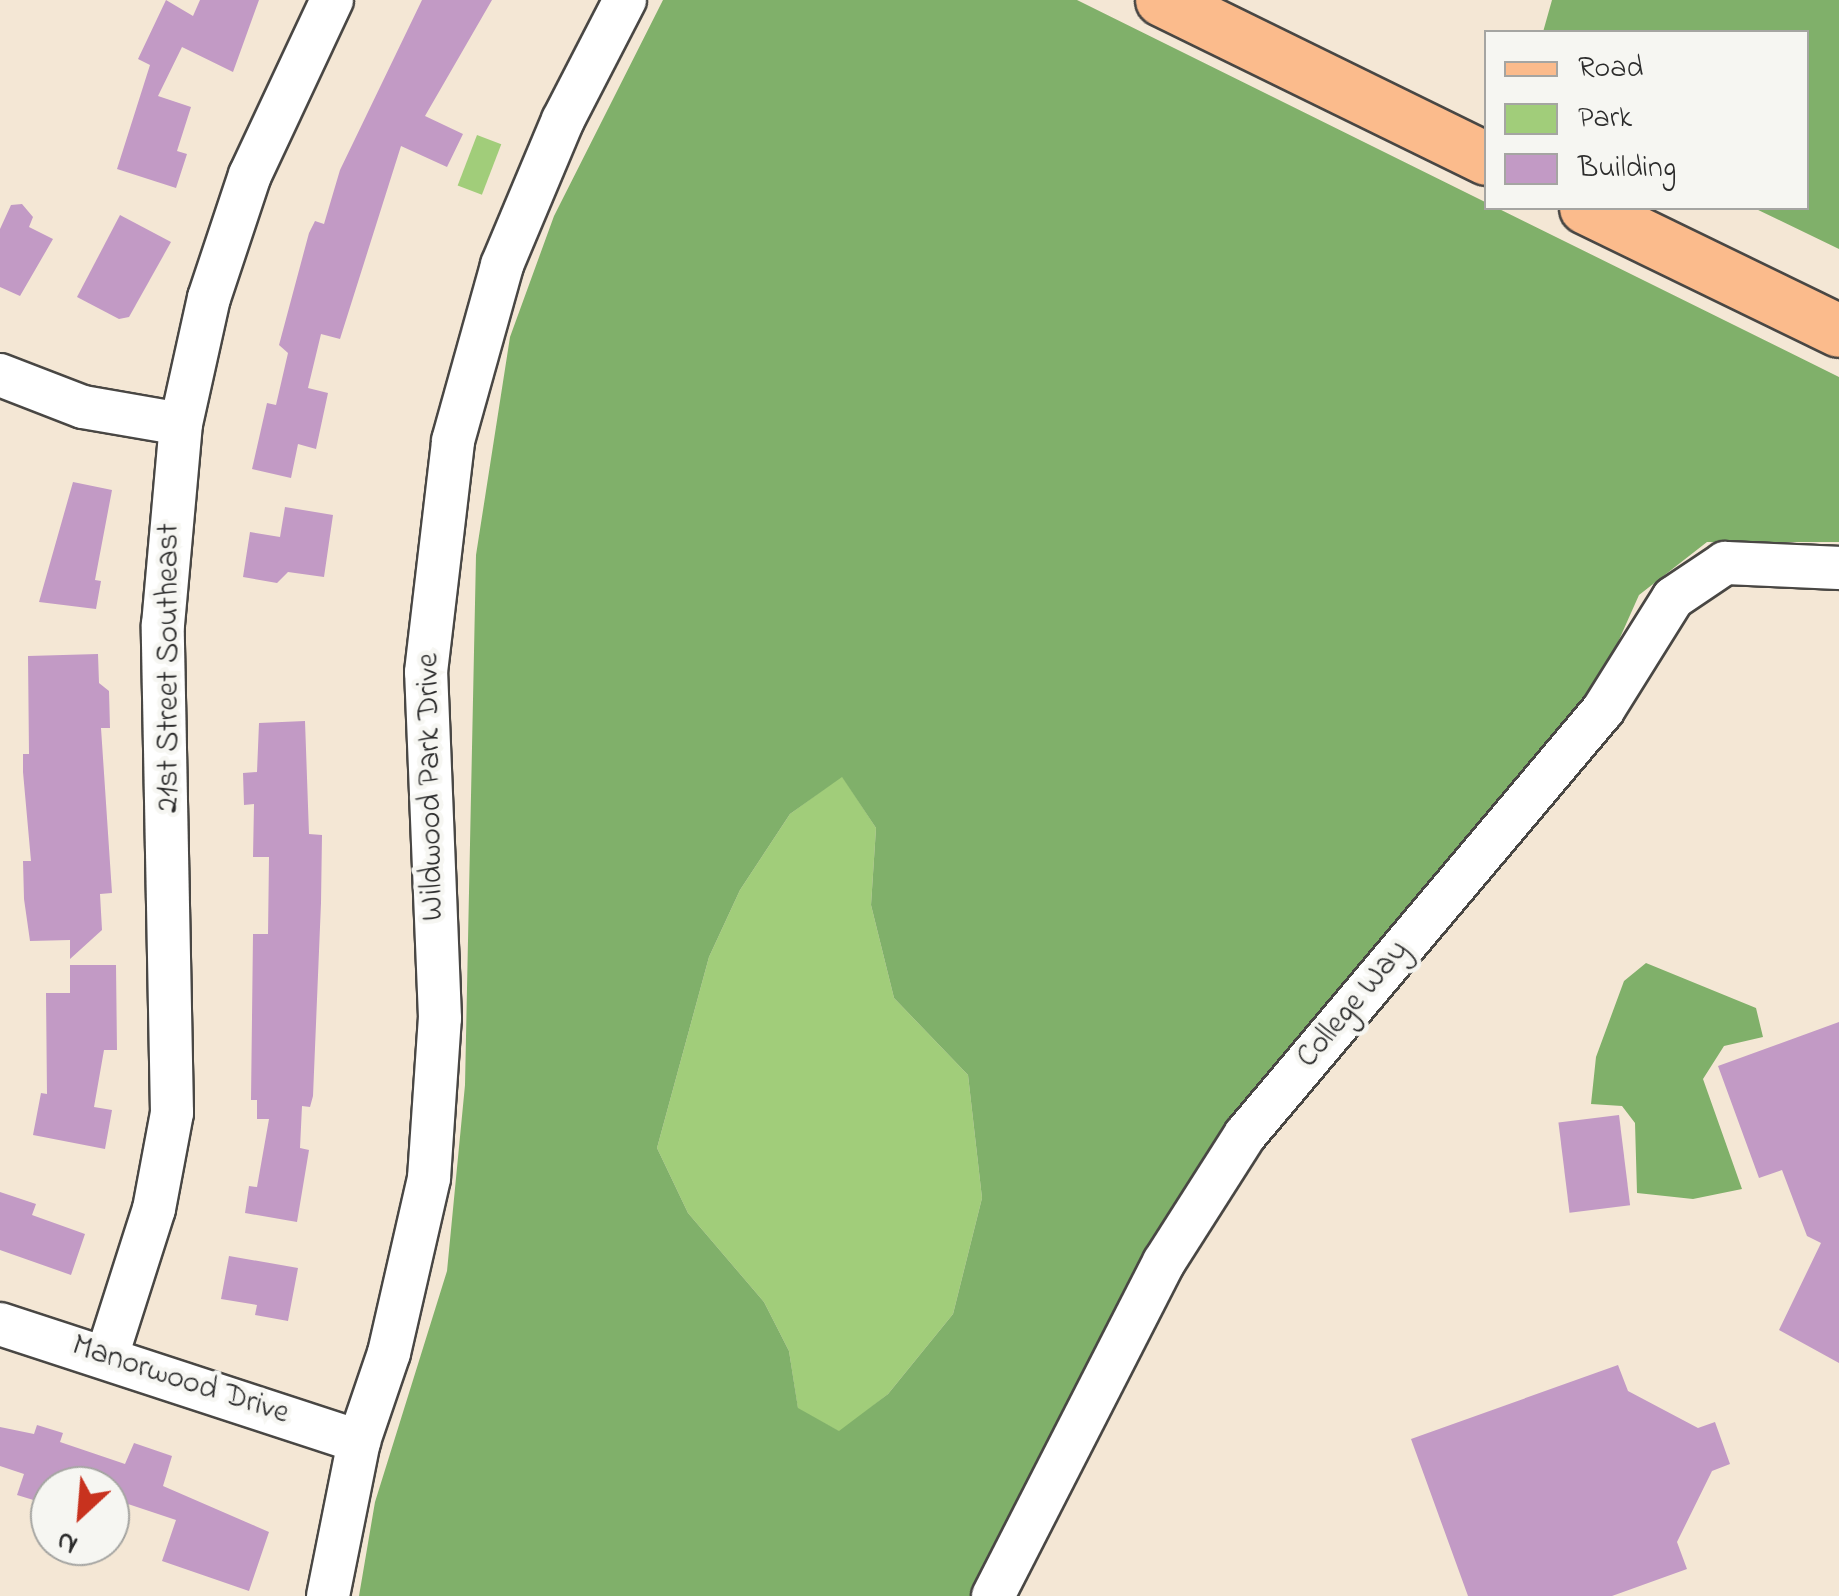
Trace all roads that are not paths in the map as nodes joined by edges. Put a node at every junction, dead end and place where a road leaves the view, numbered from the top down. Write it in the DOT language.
graph roads {
  1 [pos="332,0"];
  2 [pos="1162,0"];
  3 [pos="617,3"];
  4 [pos="1484,158"];
  5 [pos="1590,210"];
  6 [pos="1839,331"];
  7 [pos="0,375"];
  8 [pos="181,424"];
  9 [pos="1839,568"];
  10 [pos="0,1324"];
  11 [pos="107,1356"];
  12 [pos="359,1441"];
  13 [pos="328,1596"];
  14 [pos="992,1596"];
  1 -- 8 [label="street, 21st Street Southeast"];
  2 -- 4 [label="main road"];
  3 -- 12 [label="street, Wildwood Park Drive"];
  5 -- 6 [label="main road"];
  7 -- 8 [label="street"];
  8 -- 11 [label="street, 21st Street Southeast"];
  9 -- 14 [label="street, College Way"];
  10 -- 11 [label="street, Manorwood Drive"];
  11 -- 12 [label="street, Manorwood Drive"];
  12 -- 13 [label="street, Wildwood Park Drive"];
}
